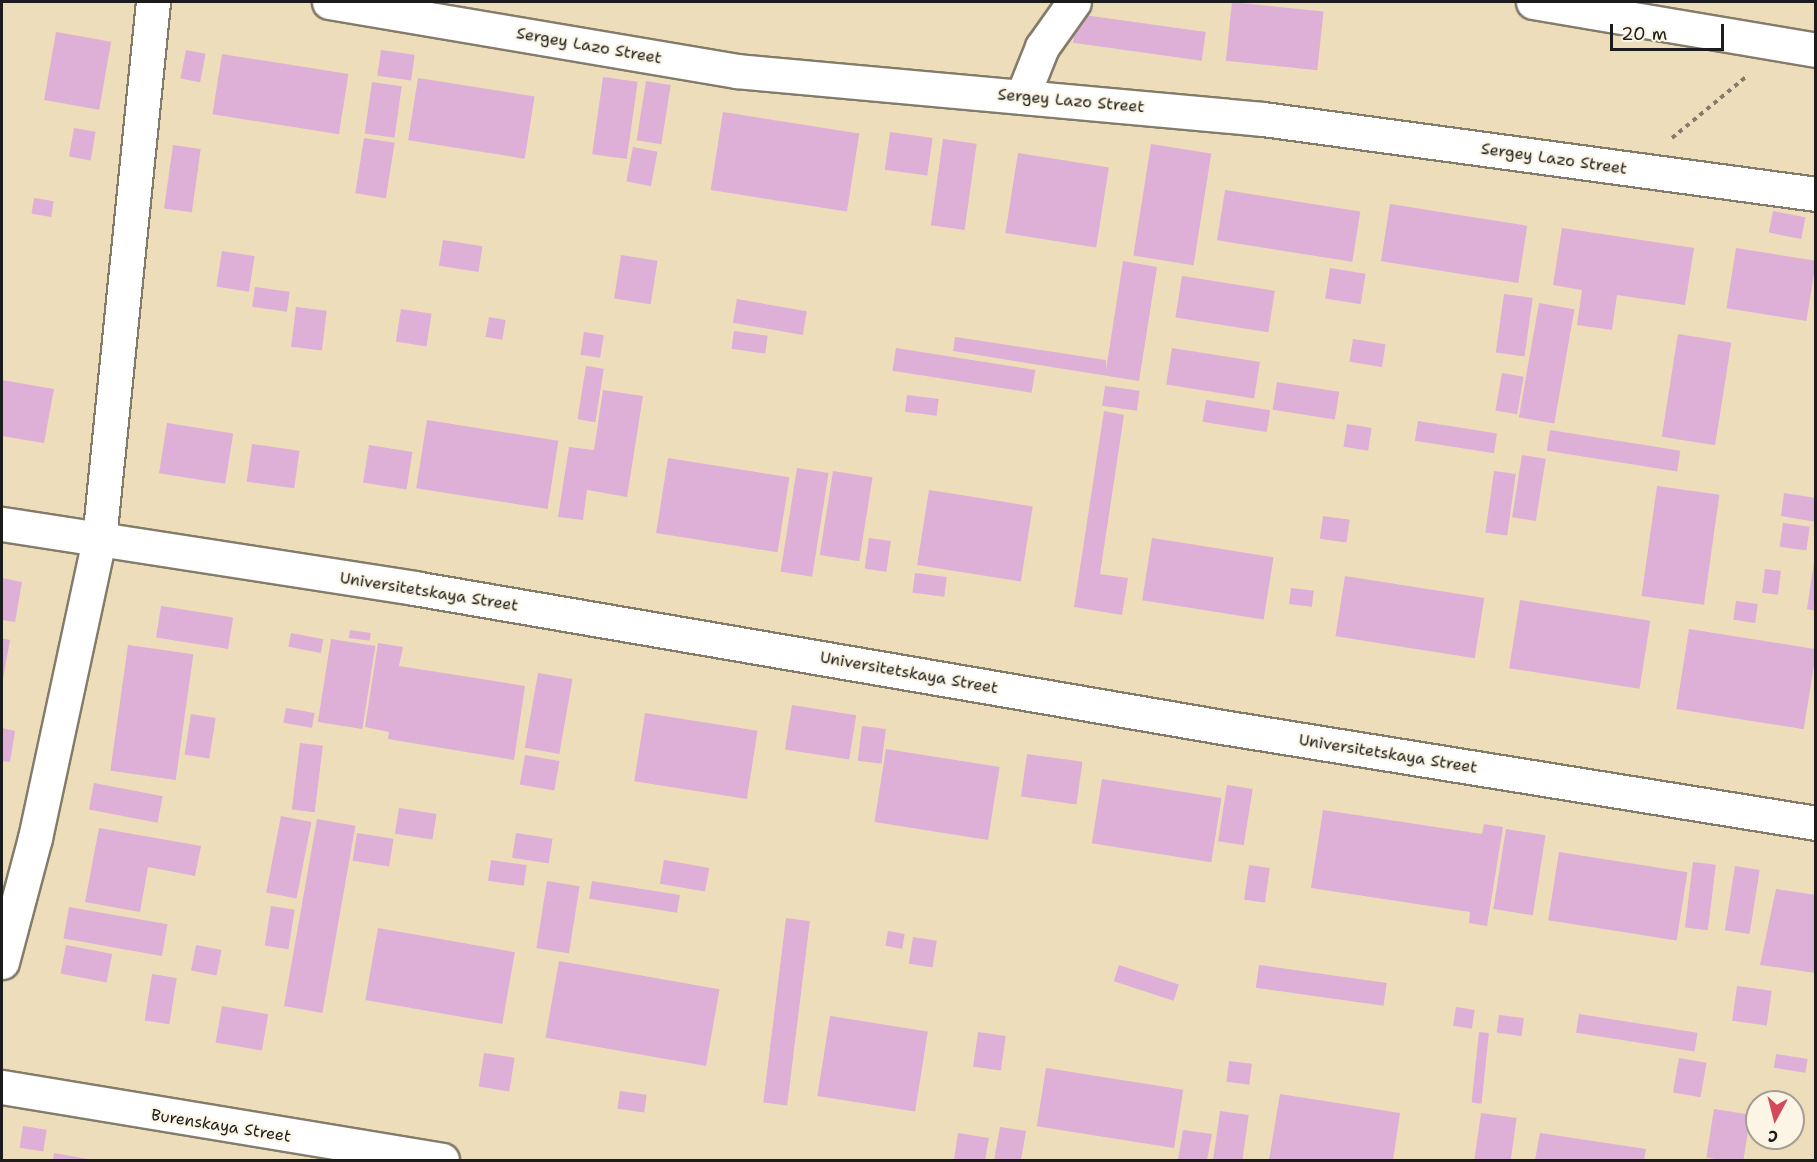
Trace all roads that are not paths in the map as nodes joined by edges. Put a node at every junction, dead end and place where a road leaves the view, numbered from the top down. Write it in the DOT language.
graph roads {
  1 [pos="153,2"];
  2 [pos="329,2"];
  3 [pos="1074,2"];
  4 [pos="1533,2"];
  5 [pos="1802,48"];
  6 [pos="1022,97"];
  7 [pos="1815,194"];
  8 [pos="2,524"];
  9 [pos="99,540"];
  10 [pos="1815,823"];
  11 [pos="2,962"];
  12 [pos="2,1087"];
  13 [pos="442,1161"];
  1 -- 9 [label="street"];
  2 -- 6 [label="street, Sergey Lazo Street"];
  3 -- 6 [label="street"];
  4 -- 5 [label="street"];
  6 -- 7 [label="street, Sergey Lazo Street"];
  8 -- 9 [label="street, Universitetskaya Street"];
  9 -- 10 [label="street, Universitetskaya Street"];
  9 -- 11 [label="street"];
  12 -- 13 [label="street, Burenskaya Street"];
}
